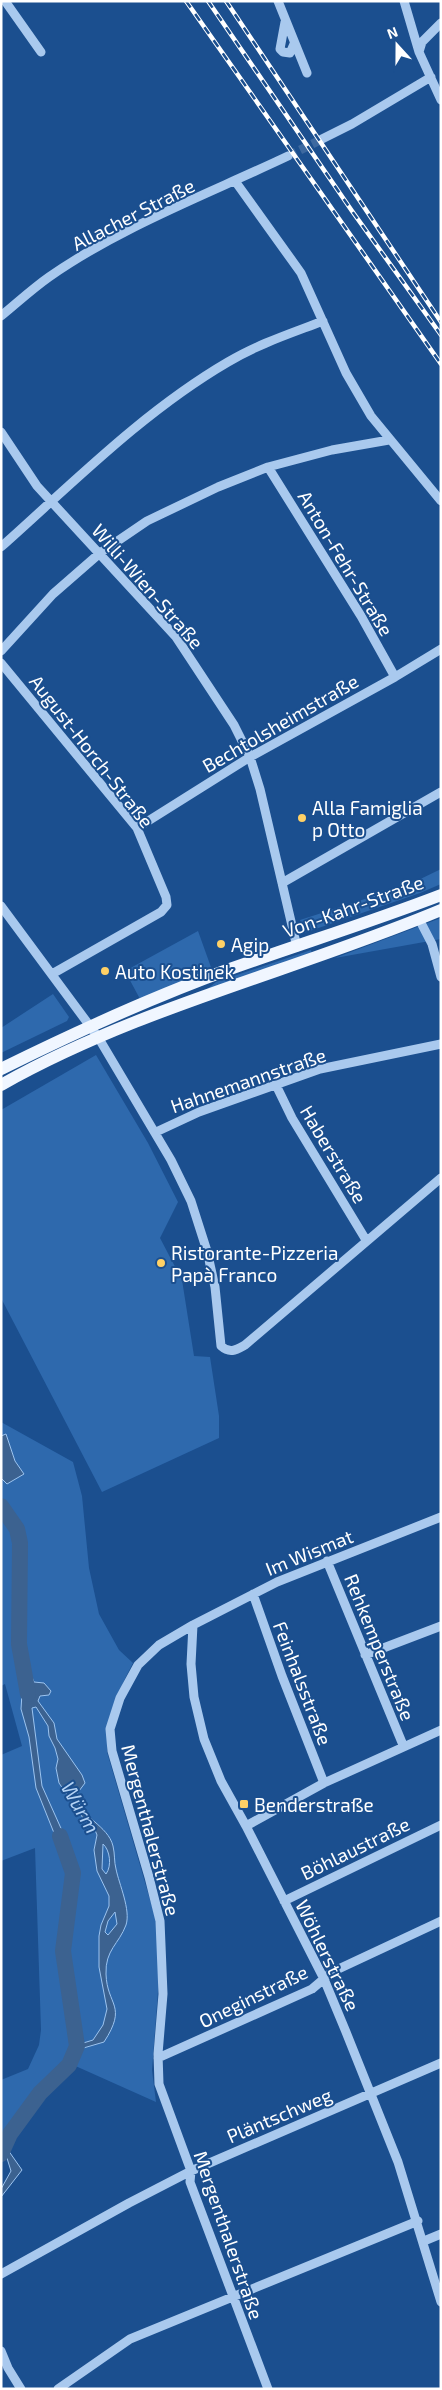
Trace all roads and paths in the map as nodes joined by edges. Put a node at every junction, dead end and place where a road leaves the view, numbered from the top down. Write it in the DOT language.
graph roads {
  1 [pos="5,1"];
  2 [pos="278,1"];
  3 [pos="404,1"];
  4 [pos="284,17"];
  5 [pos="441,23"];
  6 [pos="294,44"];
  7 [pos="41,52"];
  8 [pos="419,52"];
  9 [pos="307,73"];
  10 [pos="431,77"];
  11 [pos="439,88"];
  12 [pos="441,100"];
  13 [pos="322,139"];
  14 [pos="288,156"];
  15 [pos="235,181"];
  16 [pos="1,316"];
  17 [pos="323,321"];
  18 [pos="1,432"];
  19 [pos="388,440"];
  20 [pos="268,467"];
  21 [pos="441,501"];
  22 [pos="52,502"];
  23 [pos="1,547"];
  24 [pos="100,553"];
  25 [pos="441,649"];
  26 [pos="1,651"];
  27 [pos="1,663"];
  28 [pos="395,677"];
  29 [pos="250,756"];
  30 [pos="441,792"];
  31 [pos="137,828"];
  32 [pos="282,883"];
  33 [pos="441,895"];
  34 [pos="1,906"];
  35 [pos="441,910"];
  36 [pos="419,919"];
  37 [pos="296,947"];
  38 [pos="52,974"];
  39 [pos="441,977"];
  40 [pos="89,1026"];
  41 [pos="98,1037"];
  42 [pos="441,1044"];
  43 [pos="1,1069"];
  44 [pos="275,1083"];
  45 [pos="1,1085"];
  46 [pos="156,1132"];
  47 [pos="441,1178"];
  48 [pos="366,1240"];
  49 [pos="441,1517"];
  50 [pos="327,1561"];
  51 [pos="253,1594"];
  52 [pos="193,1625"];
  53 [pos="441,1626"];
  54 [pos="365,1655"];
  55 [pos="441,1730"];
  56 [pos="403,1746"];
  57 [pos="324,1783"];
  58 [pos="441,1825"];
  59 [pos="246,1826"];
  60 [pos="284,1901"];
  61 [pos="441,1921"];
  62 [pos="324,1979"];
  63 [pos="158,2058"];
  64 [pos="441,2063"];
  65 [pos="371,2093"];
  66 [pos="190,2171"];
  67 [pos="418,2221"];
  68 [pos="441,2234"];
  69 [pos="424,2241"];
  70 [pos="1,2274"];
  71 [pos="232,2297"];
  72 [pos="441,2302"];
  73 [pos="1,2352"];
  74 [pos="21,2389"];
  75 [pos="58,2389"];
  76 [pos="268,2389"];
  1 -- 7 [label="street"];
  2 -- 4 [label="street"];
  3 -- 8 [label="street"];
  4 -- 6 [label="street"];
  4 -- 6 [label="street"];
  5 -- 8 [label="street"];
  6 -- 9 [label="street"];
  8 -- 10 [label="street"];
  10 -- 11 [label="street"];
  10 -- 13 [label="street"];
  11 -- 12 [label="street"];
  14 -- 15 [label="street, Allacher Straße"];
  15 -- 16 [label="street, Allacher Straße"];
  15 -- 17 [label="street"];
  17 -- 19 [label="street"];
  17 -- 22 [label="street"];
  18 -- 22 [label="street, Willi-Wien-Straße"];
  19 -- 20 [label="street"];
  19 -- 21 [label="street"];
  20 -- 24 [label="street"];
  20 -- 28 [label="street, Anton-Fehr-Straße"];
  22 -- 23 [label="street"];
  22 -- 24 [label="street, Willi-Wien-Straße"];
  24 -- 26 [label="street"];
  24 -- 29 [label="street, Willi-Wien-Straße"];
  25 -- 28 [label="street, Bechtolsheimstraße"];
  27 -- 31 [label="street, August-Horch-Straße"];
  28 -- 29 [label="street, Bechtolsheimstraße"];
  29 -- 31 [label="street, Bechtolsheimstraße"];
  29 -- 32 [label="street, Willi-Wien-Straße"];
  30 -- 32 [label="street"];
  31 -- 38 [label="street, August-Horch-Straße"];
  32 -- 37 [label="street, Willi-Wien-Straße"];
  33 -- 37 [label="main road, Von-Kahr-Straße"];
  34 -- 38 [label="street"];
  35 -- 36 [label="main road, Von-Kahr-Straße"];
  36 -- 39 [label="street"];
  36 -- 41 [label="main road, Von-Kahr-Straße"];
  37 -- 40 [label="main road, Von-Kahr-Straße"];
  38 -- 40 [label="street"];
  40 -- 41 [label="street"];
  40 -- 43 [label="main road, Von-Kahr-Straße"];
  41 -- 45 [label="main road, Von-Kahr-Straße"];
  41 -- 46 [label="street"];
  42 -- 44 [label="street, Hahnemannstraße"];
  44 -- 46 [label="street, Hahnemannstraße"];
  44 -- 48 [label="street, Haberstraße"];
  46 -- 48 [label="street"];
  47 -- 48 [label="street"];
  49 -- 50 [label="street, Im Wismat"];
  50 -- 51 [label="street, Im Wismat"];
  50 -- 54 [label="street, Rehkemperstraße"];
  51 -- 52 [label="street, Im Wismat"];
  51 -- 57 [label="street, Feinhalsstraße"];
  52 -- 59 [label="street, Wöhlerstraße"];
  52 -- 63 [label="street, Mergenthalerstraße"];
  53 -- 54 [label="street"];
  54 -- 56 [label="street, Rehkemperstraße"];
  55 -- 56 [label="street"];
  56 -- 57 [label="street"];
  57 -- 59 [label="street"];
  58 -- 60 [label="street, Böhlaustraße"];
  59 -- 60 [label="street, Wöhlerstraße"];
  60 -- 62 [label="street, Wöhlerstraße"];
  61 -- 62 [label="street, Oneginstraße"];
  62 -- 63 [label="street, Oneginstraße"];
  62 -- 65 [label="street, Wöhlerstraße"];
  63 -- 66 [label="street, Mergenthalerstraße"];
  64 -- 65 [label="street, Pläntschweg"];
  65 -- 66 [label="street, Pläntschweg"];
  65 -- 67 [label="street, Wöhlerstraße"];
  66 -- 70 [label="street, Pläntschweg"];
  66 -- 71 [label="street, Mergenthalerstraße"];
  67 -- 69 [label="street, Wöhlerstraße"];
  67 -- 71 [label="street"];
  68 -- 69 [label="street"];
  69 -- 72 [label="street, Wöhlerstraße"];
  71 -- 75 [label="street"];
  71 -- 76 [label="street, Mergenthalerstraße"];
  73 -- 74 [label="street"];
}
